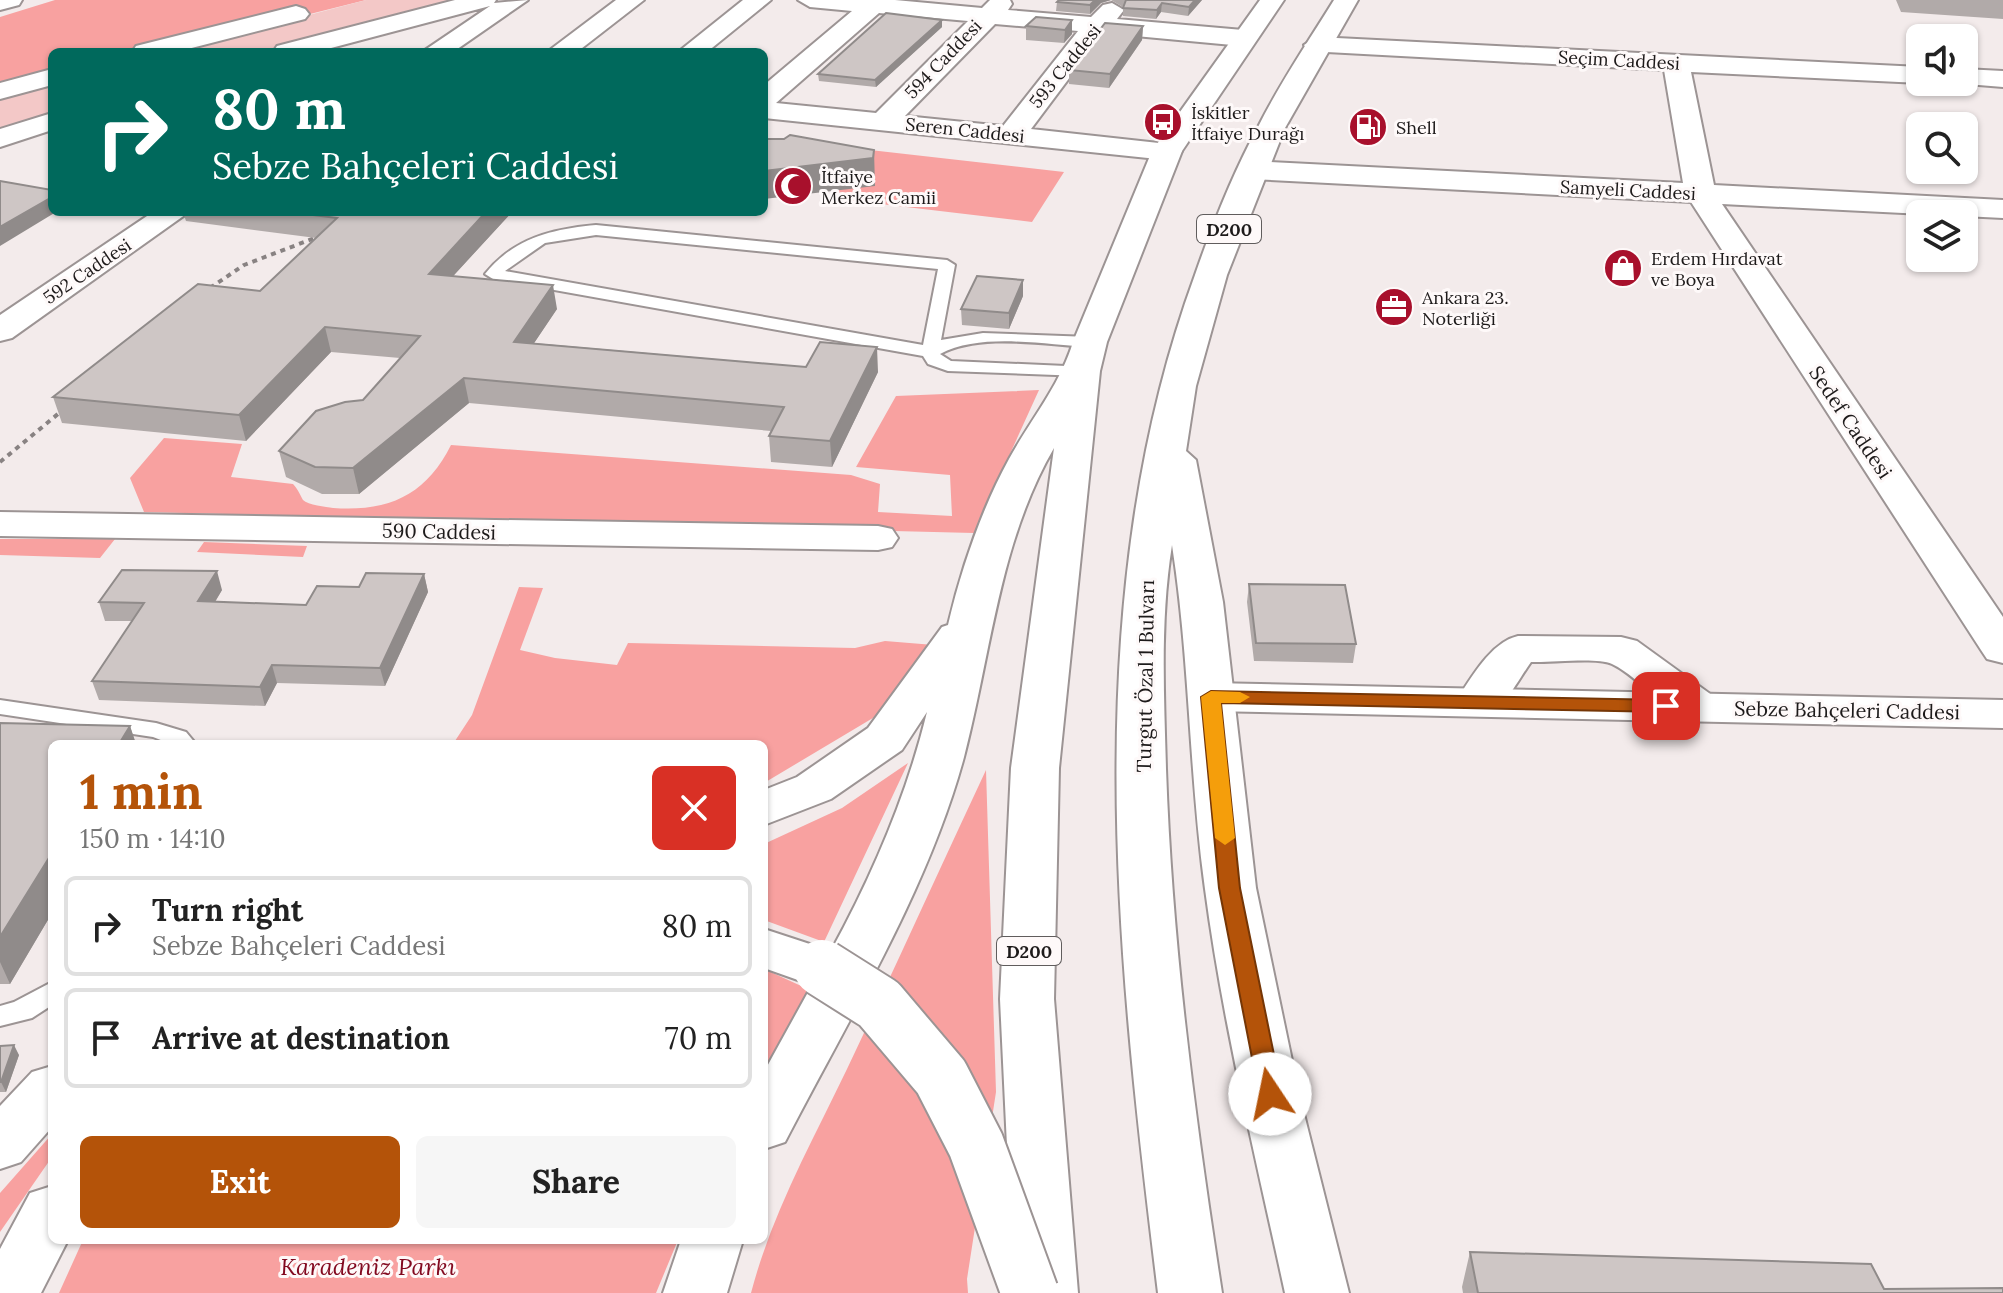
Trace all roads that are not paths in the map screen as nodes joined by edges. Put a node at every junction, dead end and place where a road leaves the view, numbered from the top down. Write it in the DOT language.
graph roads {
  1 [pos="10,0"];
  2 [pos="259,0"];
  3 [pos="484,0"];
  4 [pos="516,0"];
  5 [pos="632,0"];
  6 [pos="759,0"];
  7 [pos="810,0"];
  8 [pos="1123,0"];
  9 [pos="1272,0"];
  10 [pos="1346,0"];
  11 [pos="0,3"];
  12 [pos="876,3"];
  13 [pos="995,8"];
  14 [pos="1095,27"];
  15 [pos="1243,38"];
  16 [pos="1317,45"];
  17 [pos="161,48"];
  18 [pos="301,48"];
  19 [pos="441,48"];
  20 [pos="566,48"];
  21 [pos="696,48"];
  22 [pos="1676,62"];
  23 [pos="1906,74"];
  24 [pos="48,78"];
  25 [pos="1978,78"];
  26 [pos="2003,79"];
  27 [pos="0,91"];
  28 [pos="768,96"];
  29 [pos="768,110"];
  30 [pos="48,122"];
  31 [pos="883,122"];
  32 [pos="1011,135"];
  33 [pos="0,138"];
  34 [pos="1167,151"];
  35 [pos="1252,170"];
  36 [pos="1700,193"];
  37 [pos="2003,209"];
  38 [pos="168,216"];
  39 [pos="604,216"];
  40 [pos="596,230"];
  41 [pos="0,331"];
  42 [pos="930,352"];
  43 [pos="1086,356"];
  44 [pos="1171,424"];
  45 [pos="0,524"];
  46 [pos="878,538"];
  47 [pos="973,610"];
  48 [pos="2003,650"];
  49 [pos="1211,697"];
  50 [pos="0,707"];
  51 [pos="2003,714"];
  52 [pos="181,740"];
  53 [pos="768,807"];
  54 [pos="768,949"];
  55 [pos="48,995"];
  56 [pos="0,1016"];
  57 [pos="48,1092"];
  58 [pos="768,1119"];
  59 [pos="0,1145"];
  60 [pos="48,1219"];
  61 [pos="9,1293"];
  62 [pos="1030,1293"];
  63 [pos="1046,1293"];
  64 [pos="1190,1293"];
  65 [pos="1317,1293"];
  1 -- 11 [label="main road"];
  2 -- 17 [label="main road"];
  3 -- 18 [label="main road"];
  4 -- 19 [label="main road"];
  5 -- 20 [label="main road"];
  6 -- 21 [label="main road"];
  7 -- 12 [label="main road"];
  8 -- 14 [label="main road, 593 Caddesi"];
  9 -- 15 [label="main road, D200"];
  10 -- 16 [label="main road, Turgut Özal 1 Bulvarı / D200"];
  12 -- 13 [label="main road"];
  12 -- 28 [label="main road"];
  13 -- 14 [label="main road"];
  13 -- 31 [label="main road, 594 Caddesi"];
  14 -- 15 [label="main road"];
  14 -- 32 [label="main road, 593 Caddesi"];
  15 -- 34 [label="main road, D200"];
  16 -- 22 [label="main road, Seçim Caddesi"];
  16 -- 35 [label="main road, Turgut Özal 1 Bulvarı / D200"];
  22 -- 23 [label="main road, Seçim Caddesi"];
  22 -- 36 [label="main road"];
  24 -- 27 [label="main road"];
  25 -- 26 [label="main road"];
  29 -- 31 [label="main road, Seren Caddesi"];
  30 -- 33 [label="main road"];
  31 -- 32 [label="main road, Seren Caddesi"];
  32 -- 34 [label="main road, Seren Caddesi"];
  34 -- 43 [label="main road, D200"];
  35 -- 36 [label="main road, Samyeli Caddesi"];
  35 -- 44 [label="main road, Turgut Özal 1 Bulvarı / D200"];
  36 -- 37 [label="main road, Samyeli Caddesi"];
  36 -- 48 [label="main road, Sedef Caddesi"];
  38 -- 41 [label="main road, 592 Caddesi"];
  39 -- 40 [label="lane"];
  40 -- 42 [label="lane"];
  40 -- 42 [label="lane"];
  42 -- 43 [label="lane"];
  42 -- 43 [label="lane"];
  43 -- 47 [label="main road"];
  43 -- 63 [label="main road, D200"];
  44 -- 49 [label="main road"];
  44 -- 64 [label="main road, Turgut Özal 1 Bulvarı / D200"];
  45 -- 46 [label="main road, 590 Caddesi"];
  47 -- 53 [label="main road"];
  47 -- 58 [label="main road"];
  49 -- 51 [label="main road, Sebze Bahçeleri Caddesi"];
  49 -- 65 [label="main road"];
  50 -- 52 [label="lane"];
  54 -- 62 [label="main road, bridge"];
  55 -- 56 [label="lane"];
  57 -- 59 [label="main road"];
  60 -- 61 [label="main road"];
}
